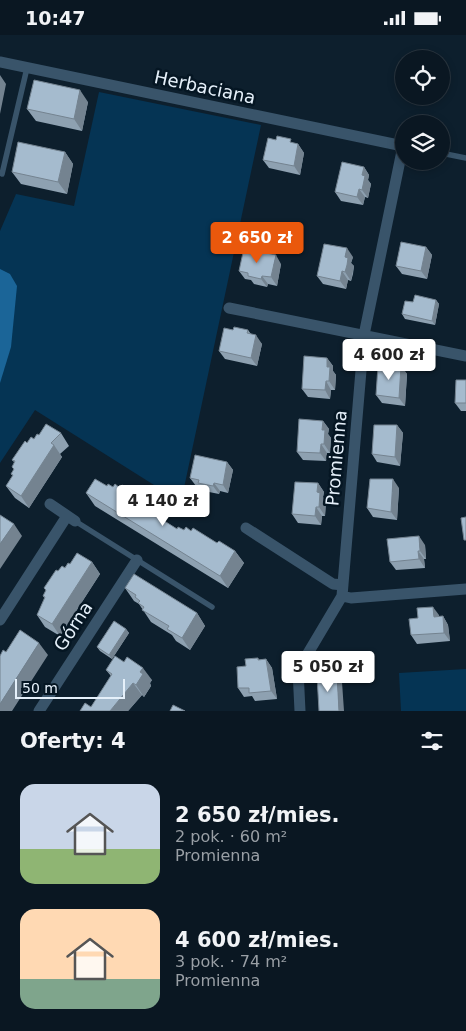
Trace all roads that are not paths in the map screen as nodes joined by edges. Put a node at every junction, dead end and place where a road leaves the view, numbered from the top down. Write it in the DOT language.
graph roads {
  1 [pos="0,62"];
  2 [pos="26,68"];
  3 [pos="395,144"];
  4 [pos="450,155"];
  5 [pos="466,158"];
  6 [pos="399,170"];
  7 [pos="2,174"];
  8 [pos="229,308"];
  9 [pos="364,335"];
  10 [pos="466,356"];
  11 [pos="50,504"];
  12 [pos="71,518"];
  13 [pos="246,528"];
  14 [pos="137,560"];
  15 [pos="343,585"];
  16 [pos="466,589"];
  17 [pos="342,597"];
  18 [pos="212,607"];
  19 [pos="0,620"];
  20 [pos="39,711"];
  21 [pos="300,711"];
  1 -- 2 [label="street, Herbaciana"];
  2 -- 3 [label="street, Herbaciana"];
  2 -- 7 [label="lane"];
  4 -- 5 [label="lane"];
  6 -- 9 [label="street, Promienna"];
  8 -- 9 [label="street"];
  9 -- 10 [label="street"];
  9 -- 15 [label="street, Promienna"];
  11 -- 12 [label="street"];
  12 -- 14 [label="lane"];
  12 -- 19 [label="street"];
  13 -- 15 [label="street"];
  14 -- 18 [label="lane"];
  14 -- 20 [label="street, Górna"];
  15 -- 17 [label="street, Promienna"];
  16 -- 17 [label="street"];
  17 -- 21 [label="street, Promienna"];
}
